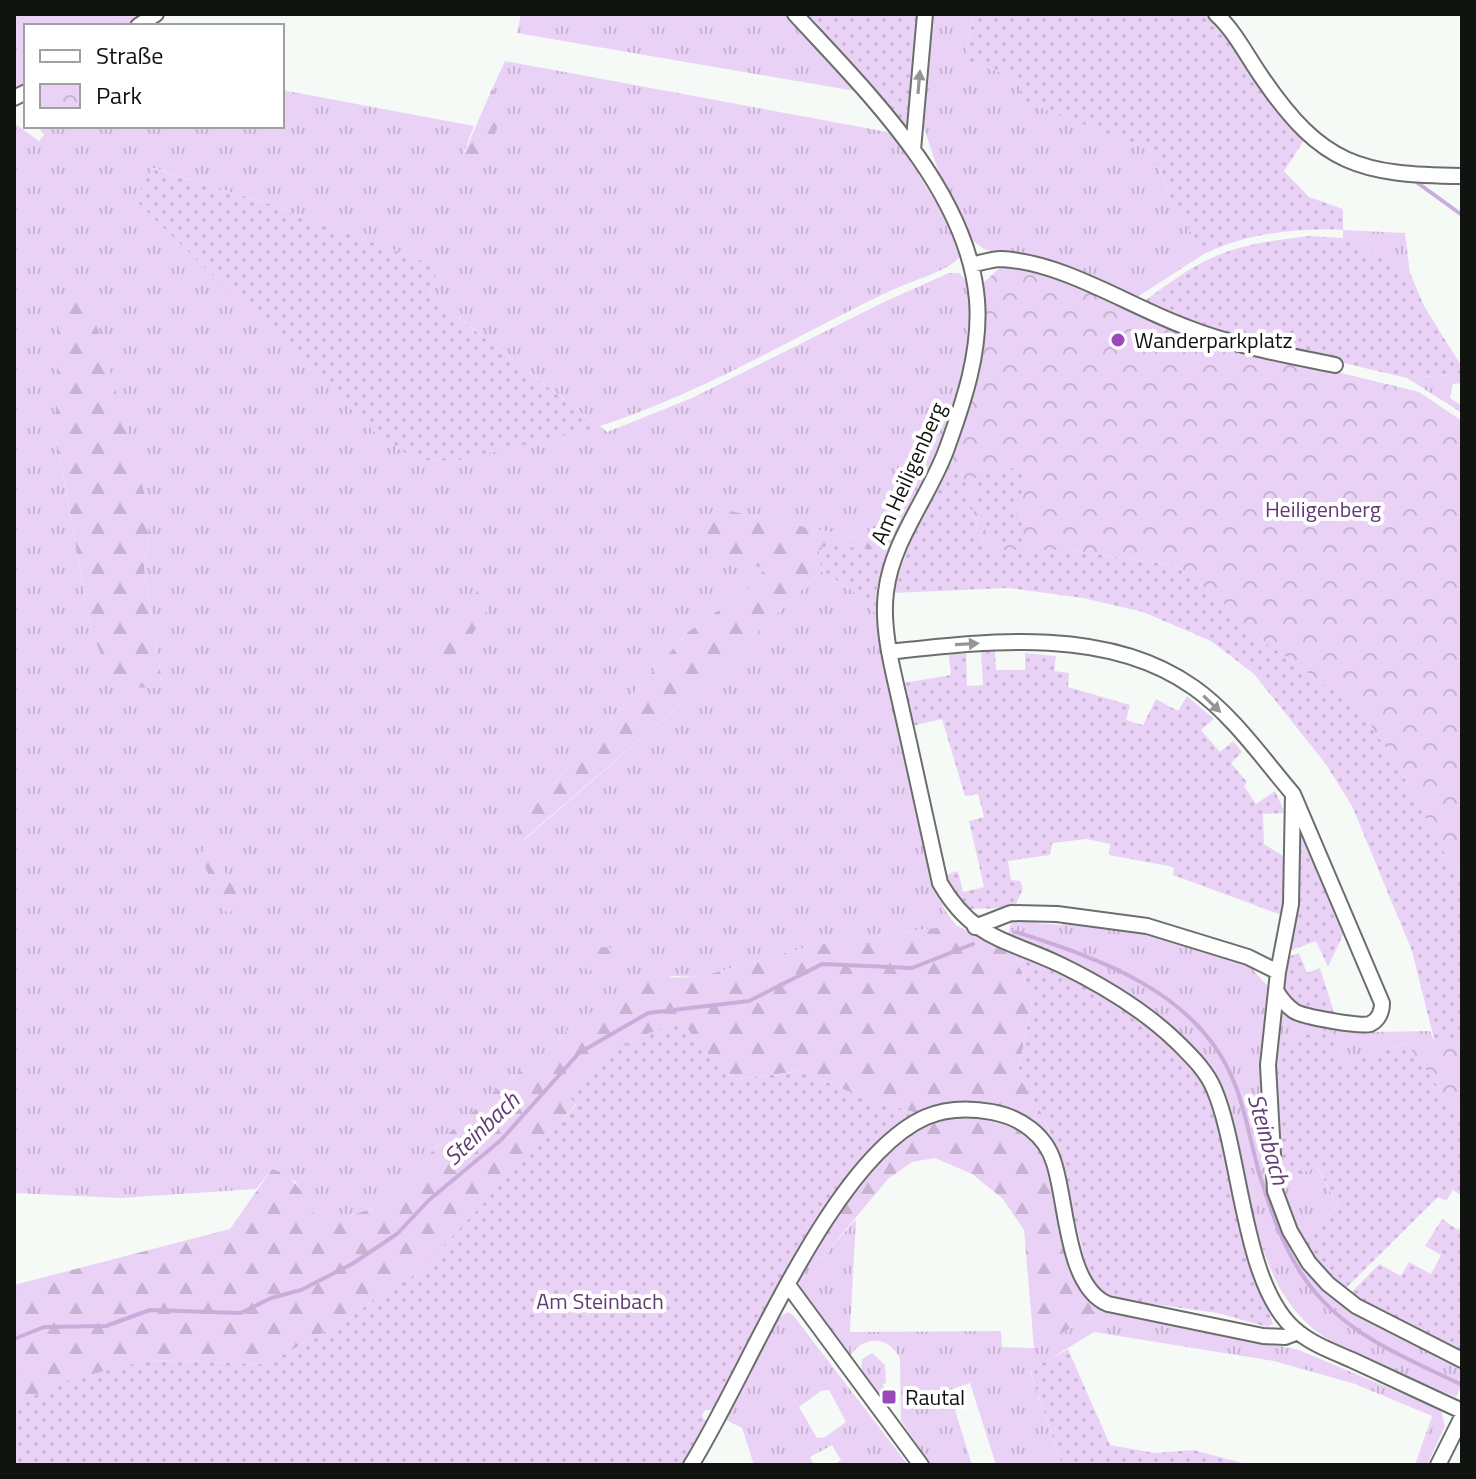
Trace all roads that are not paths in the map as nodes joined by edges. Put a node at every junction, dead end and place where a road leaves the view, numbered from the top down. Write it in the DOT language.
graph roads {
  1 [pos="795,14"];
  2 [pos="925,14"];
  3 [pos="1216,14"];
  4 [pos="913,150"];
  5 [pos="1462,176"];
  6 [pos="971,265"];
  7 [pos="1335,365"];
  8 [pos="889,652"];
  9 [pos="1293,794"];
  10 [pos="975,927"];
  11 [pos="1278,972"];
  12 [pos="1277,992"];
  13 [pos="788,1285"];
  14 [pos="1298,1332"];
  15 [pos="1462,1360"];
  16 [pos="1462,1411"];
  17 [pos="1462,1417"];
  18 [pos="691,1465"];
  19 [pos="921,1465"];
  20 [pos="1438,1465"];
  1 -- 4 [label="street, Am Heiligenberg"];
  4 -- 2 [label="street, one-way"];
  3 -- 5 [label="street"];
  4 -- 6 [label="street, Am Heiligenberg"];
  6 -- 7 [label="street"];
  6 -- 8 [label="street, Am Heiligenberg"];
  8 -- 9 [label="street, one-way"];
  8 -- 10 [label="street, Am Heiligenberg"];
  9 -- 11 [label="street"];
  9 -- 12 [label="street"];
  10 -- 11 [label="street"];
  10 -- 14 [label="street, Am Heiligenberg"];
  11 -- 12 [label="street"];
  12 -- 15 [label="street"];
  13 -- 14 [label="street"];
  13 -- 18 [label="street"];
  13 -- 19 [label="street"];
  14 -- 16 [label="street"];
  17 -- 20 [label="street"];
}
